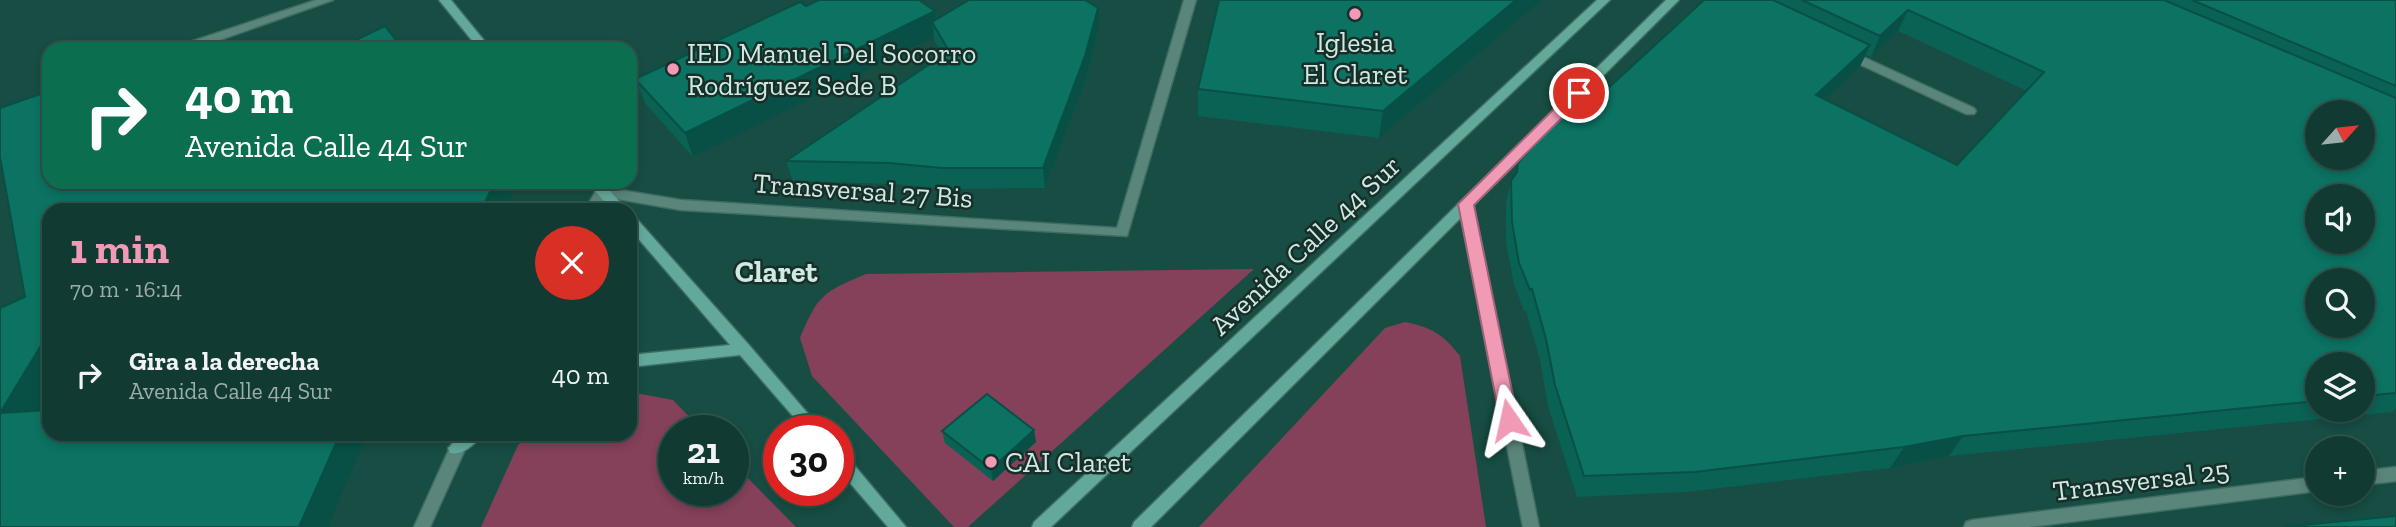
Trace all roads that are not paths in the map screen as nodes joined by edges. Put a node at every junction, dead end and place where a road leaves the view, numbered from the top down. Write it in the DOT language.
graph roads {
  1 [pos="327,0"];
  2 [pos="445,0"];
  3 [pos="1189,0"];
  4 [pos="1604,0"];
  5 [pos="1673,0"];
  6 [pos="203,42"];
  7 [pos="479,42"];
  8 [pos="1833,47"];
  9 [pos="1970,111"];
  10 [pos="600,189"];
  11 [pos="607,189"];
  12 [pos="613,203"];
  13 [pos="1466,204"];
  14 [pos="637,228"];
  15 [pos="744,349"];
  16 [pos="637,360"];
  17 [pos="801,415"];
  18 [pos="460,441"];
  19 [pos="2396,474"];
  20 [pos="854,476"];
  21 [pos="2375,476"];
  22 [pos="2305,486"];
  23 [pos="2062,517"];
  24 [pos="422,527"];
  25 [pos="898,527"];
  26 [pos="1040,527"];
  27 [pos="1140,527"];
  28 [pos="1531,527"];
  29 [pos="1972,527"];
  30 [pos="2079,527"];
  1 -- 6 [label="street"];
  2 -- 7 [label="main road"];
  3 -- 11 [label="street, Transversal 27 Bis"];
  4 -- 26 [label="main road, Avenida Calle 44 Sur"];
  5 -- 13 [label="main road"];
  8 -- 9 [label="street"];
  10 -- 12 [label="main road"];
  13 -- 27 [label="main road"];
  13 -- 28 [label="street"];
  14 -- 15 [label="main road"];
  15 -- 16 [label="main road"];
  15 -- 17 [label="main road"];
  18 -- 24 [label="street"];
  19 -- 21 [label="street"];
  20 -- 25 [label="main road"];
  22 -- 23 [label="street, Transversal 25"];
  23 -- 29 [label="street, Transversal 25"];
  23 -- 30 [label="street"];
}
